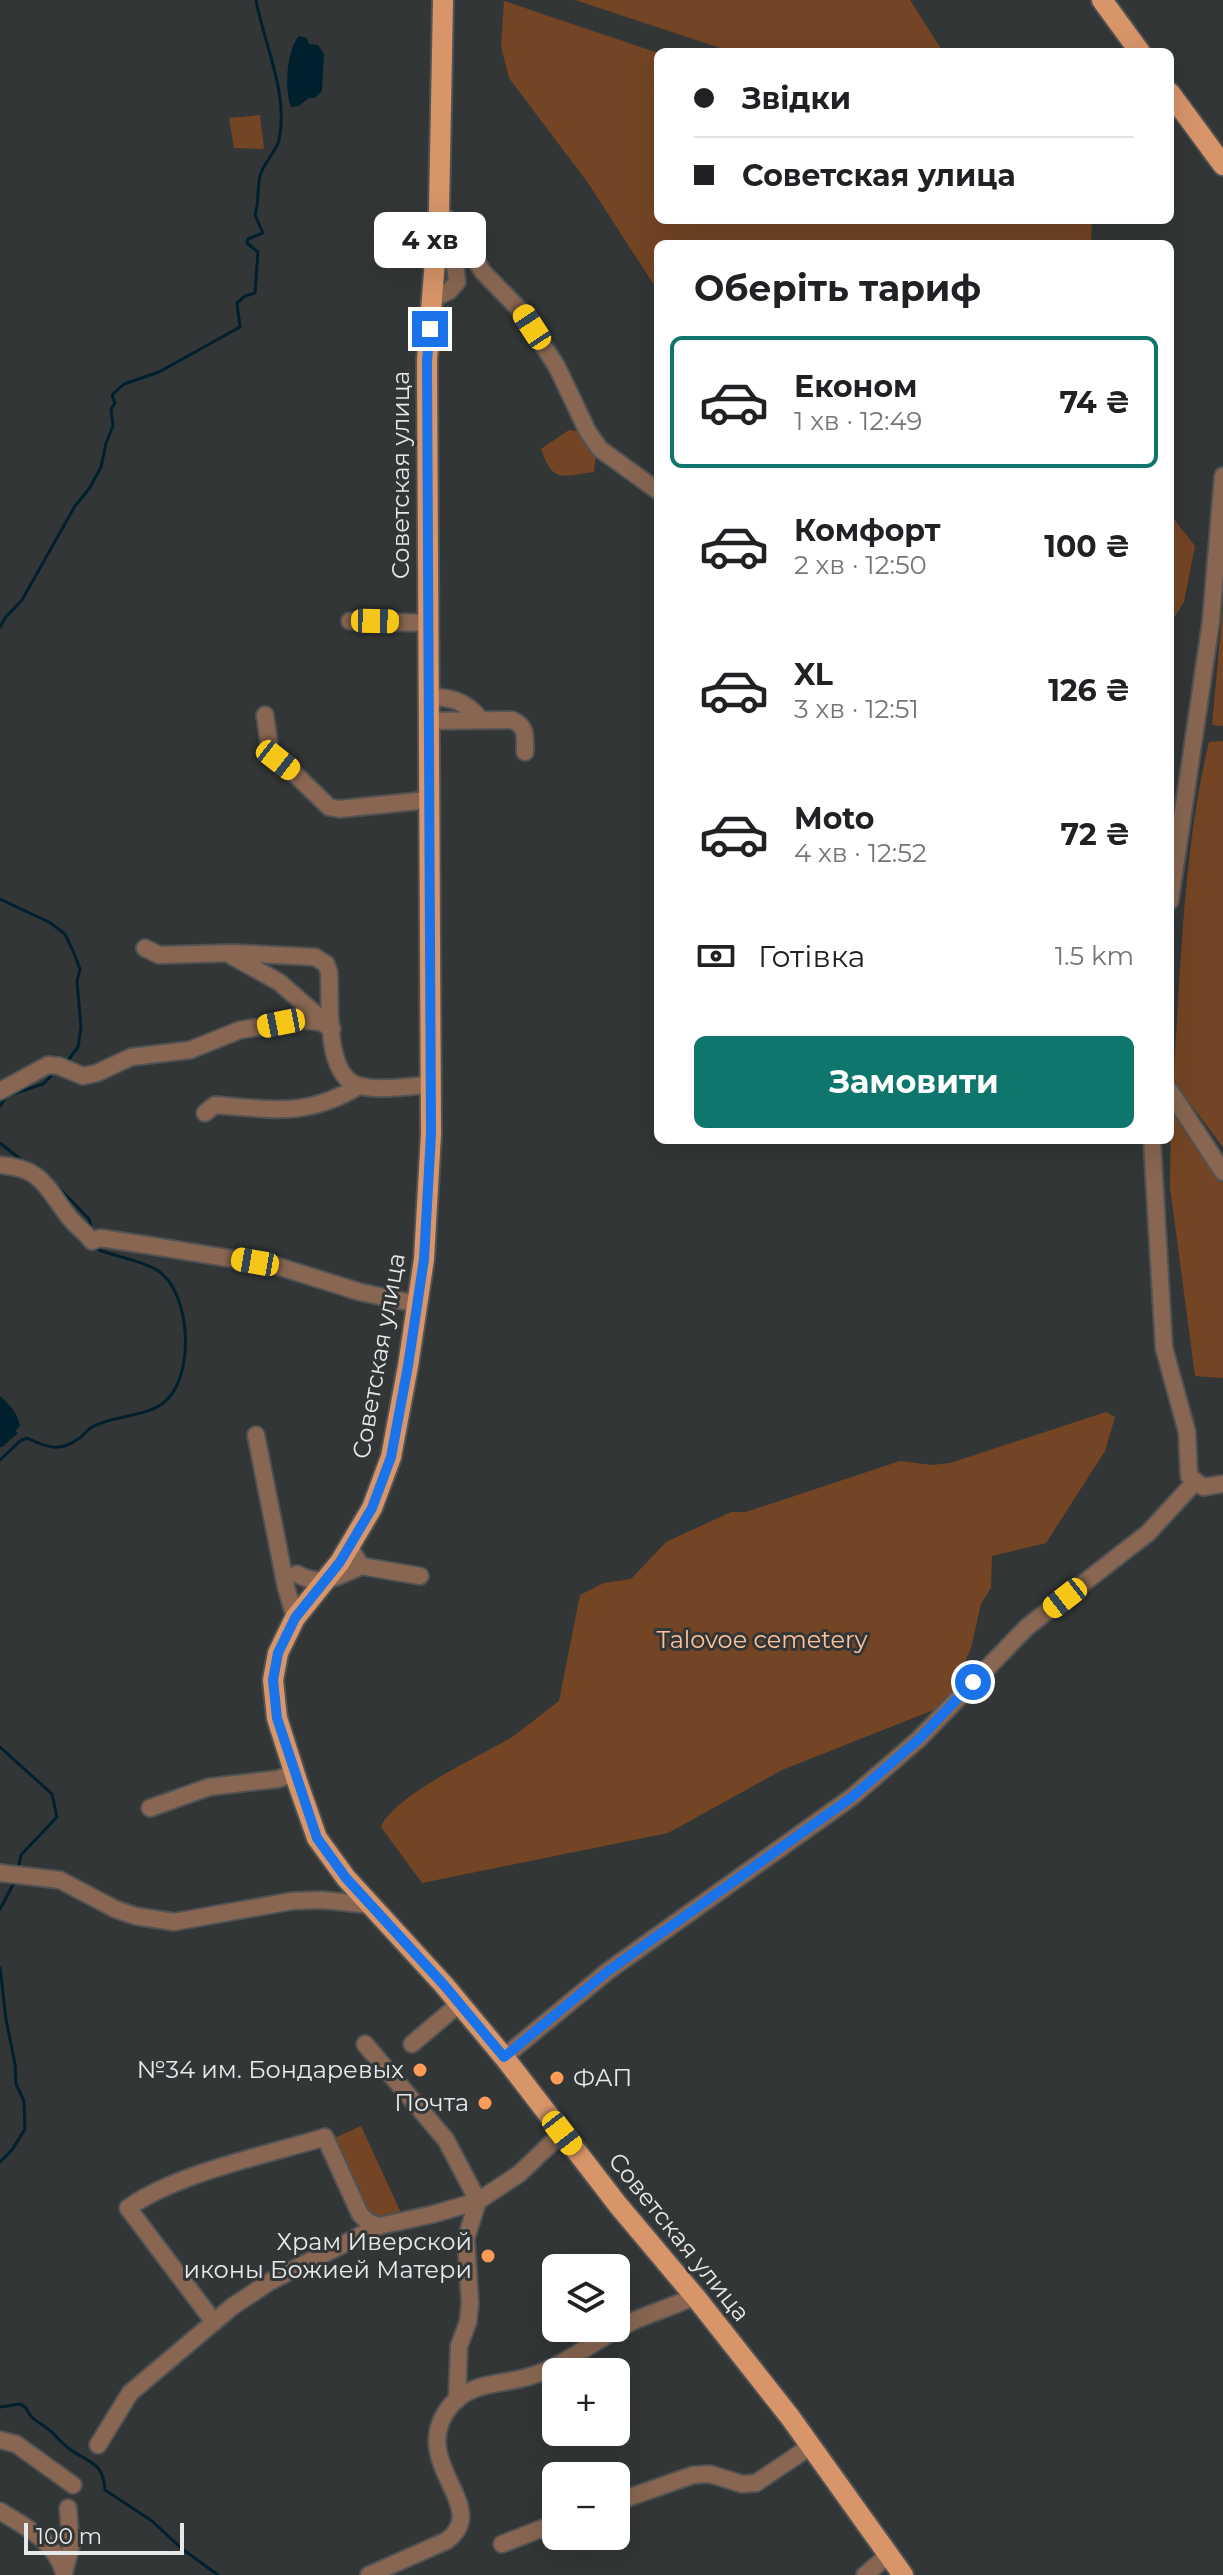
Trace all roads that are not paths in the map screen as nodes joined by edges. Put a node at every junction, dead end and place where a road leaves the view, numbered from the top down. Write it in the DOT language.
graph roads {
  1 [pos="443,0"];
  2 [pos="1102,0"];
  3 [pos="1137,48"];
  4 [pos="1174,98"];
  5 [pos="1223,165"];
  6 [pos="445,217"];
  7 [pos="479,266"];
  8 [pos="457,271"];
  9 [pos="432,299"];
  10 [pos="1223,476"];
  11 [pos="654,488"];
  12 [pos="350,621"];
  13 [pos="427,623"];
  14 [pos="428,696"];
  15 [pos="265,715"];
  16 [pos="481,720"];
  17 [pos="428,721"];
  18 [pos="525,752"];
  19 [pos="428,800"];
  20 [pos="1174,874"];
  21 [pos="145,948"];
  22 [pos="225,953"];
  23 [pos="332,1029"];
  24 [pos="429,1085"];
  25 [pos="359,1086"];
  26 [pos="0,1091"];
  27 [pos="1174,1097"];
  28 [pos="205,1113"];
  29 [pos="1152,1144"];
  30 [pos="0,1165"];
  31 [pos="1223,1172"];
  32 [pos="417,1304"];
  33 [pos="256,1435"];
  34 [pos="1194,1483"];
  35 [pos="1223,1484"];
  36 [pos="349,1546"];
  37 [pos="361,1566"];
  38 [pos="420,1576"];
  39 [pos="292,1581"];
  40 [pos="320,1587"];
  41 [pos="295,1618"];
  42 [pos="295,1773"];
  43 [pos="150,1808"];
  44 [pos="12,1874"];
  45 [pos="371,1905"];
  46 [pos="459,2004"];
  47 [pos="365,2044"];
  48 [pos="412,2044"];
  49 [pos="504,2057"];
  50 [pos="562,2133"];
  51 [pos="478,2201"];
  52 [pos="379,2226"];
  53 [pos="695,2296"];
  54 [pos="214,2322"];
  55 [pos="461,2392"];
  56 [pos="0,2440"];
  57 [pos="98,2445"];
  58 [pos="811,2446"];
  59 [pos="73,2485"];
  60 [pos="630,2497"];
  61 [pos="68,2508"];
  62 [pos="0,2511"];
  63 [pos="542,2528"];
  64 [pos="502,2544"];
  65 [pos="888,2555"];
  66 [pos="64,2574"];
  67 [pos="902,2574"];
  68 [pos="369,2575"];
  69 [pos="865,2575"];
  1 -- 6 [label="main road, Советская улица"];
  2 -- 3 [label="main road"];
  4 -- 5 [label="main road"];
  6 -- 7 [label="street"];
  6 -- 8 [label="street"];
  6 -- 9 [label="main road, Советская улица"];
  7 -- 8 [label="street"];
  7 -- 11 [label="street"];
  8 -- 9 [label="street"];
  9 -- 13 [label="main road, Советская улица"];
  10 -- 20 [label="street"];
  12 -- 13 [label="street"];
  13 -- 14 [label="main road, Советская улица"];
  14 -- 16 [label="street"];
  14 -- 17 [label="main road, Советская улица"];
  15 -- 19 [label="street"];
  16 -- 17 [label="street"];
  16 -- 18 [label="street"];
  17 -- 19 [label="main road, Советская улица"];
  19 -- 24 [label="main road, Советская улица"];
  21 -- 22 [label="street"];
  22 -- 23 [label="street"];
  22 -- 23 [label="street"];
  23 -- 25 [label="street"];
  23 -- 26 [label="street"];
  24 -- 25 [label="street"];
  24 -- 32 [label="main road, Советская улица"];
  25 -- 28 [label="street"];
  27 -- 31 [label="street"];
  29 -- 34 [label="street"];
  30 -- 32 [label="street"];
  32 -- 36 [label="main road, Советская улица"];
  33 -- 39 [label="street"];
  34 -- 35 [label="street"];
  34 -- 49 [label="street"];
  36 -- 37 [label="street"];
  36 -- 40 [label="main road, Советская улица"];
  37 -- 38 [label="street"];
  37 -- 40 [label="street"];
  39 -- 40 [label="street"];
  39 -- 41 [label="street"];
  40 -- 41 [label="main road, Советская улица"];
  41 -- 42 [label="main road, Советская улица"];
  42 -- 43 [label="street"];
  42 -- 45 [label="main road, Советская улица"];
  44 -- 45 [label="street"];
  45 -- 46 [label="main road, Советская улица"];
  46 -- 48 [label="street"];
  46 -- 49 [label="main road, Советская улица"];
  47 -- 51 [label="street"];
  49 -- 50 [label="main road, Советская улица"];
  50 -- 51 [label="street"];
  50 -- 53 [label="main road, Советская улица"];
  51 -- 52 [label="street"];
  51 -- 55 [label="street"];
  52 -- 54 [label="street"];
  52 -- 54 [label="street"];
  53 -- 55 [label="street"];
  53 -- 58 [label="main road, Советская улица"];
  54 -- 57 [label="street"];
  55 -- 68 [label="street"];
  56 -- 59 [label="street"];
  58 -- 60 [label="street"];
  58 -- 65 [label="main road, Советская улица"];
  61 -- 66 [label="street"];
  62 -- 66 [label="street"];
  63 -- 64 [label="street"];
  65 -- 67 [label="main road, Советская улица"];
  65 -- 69 [label="street"];
}
